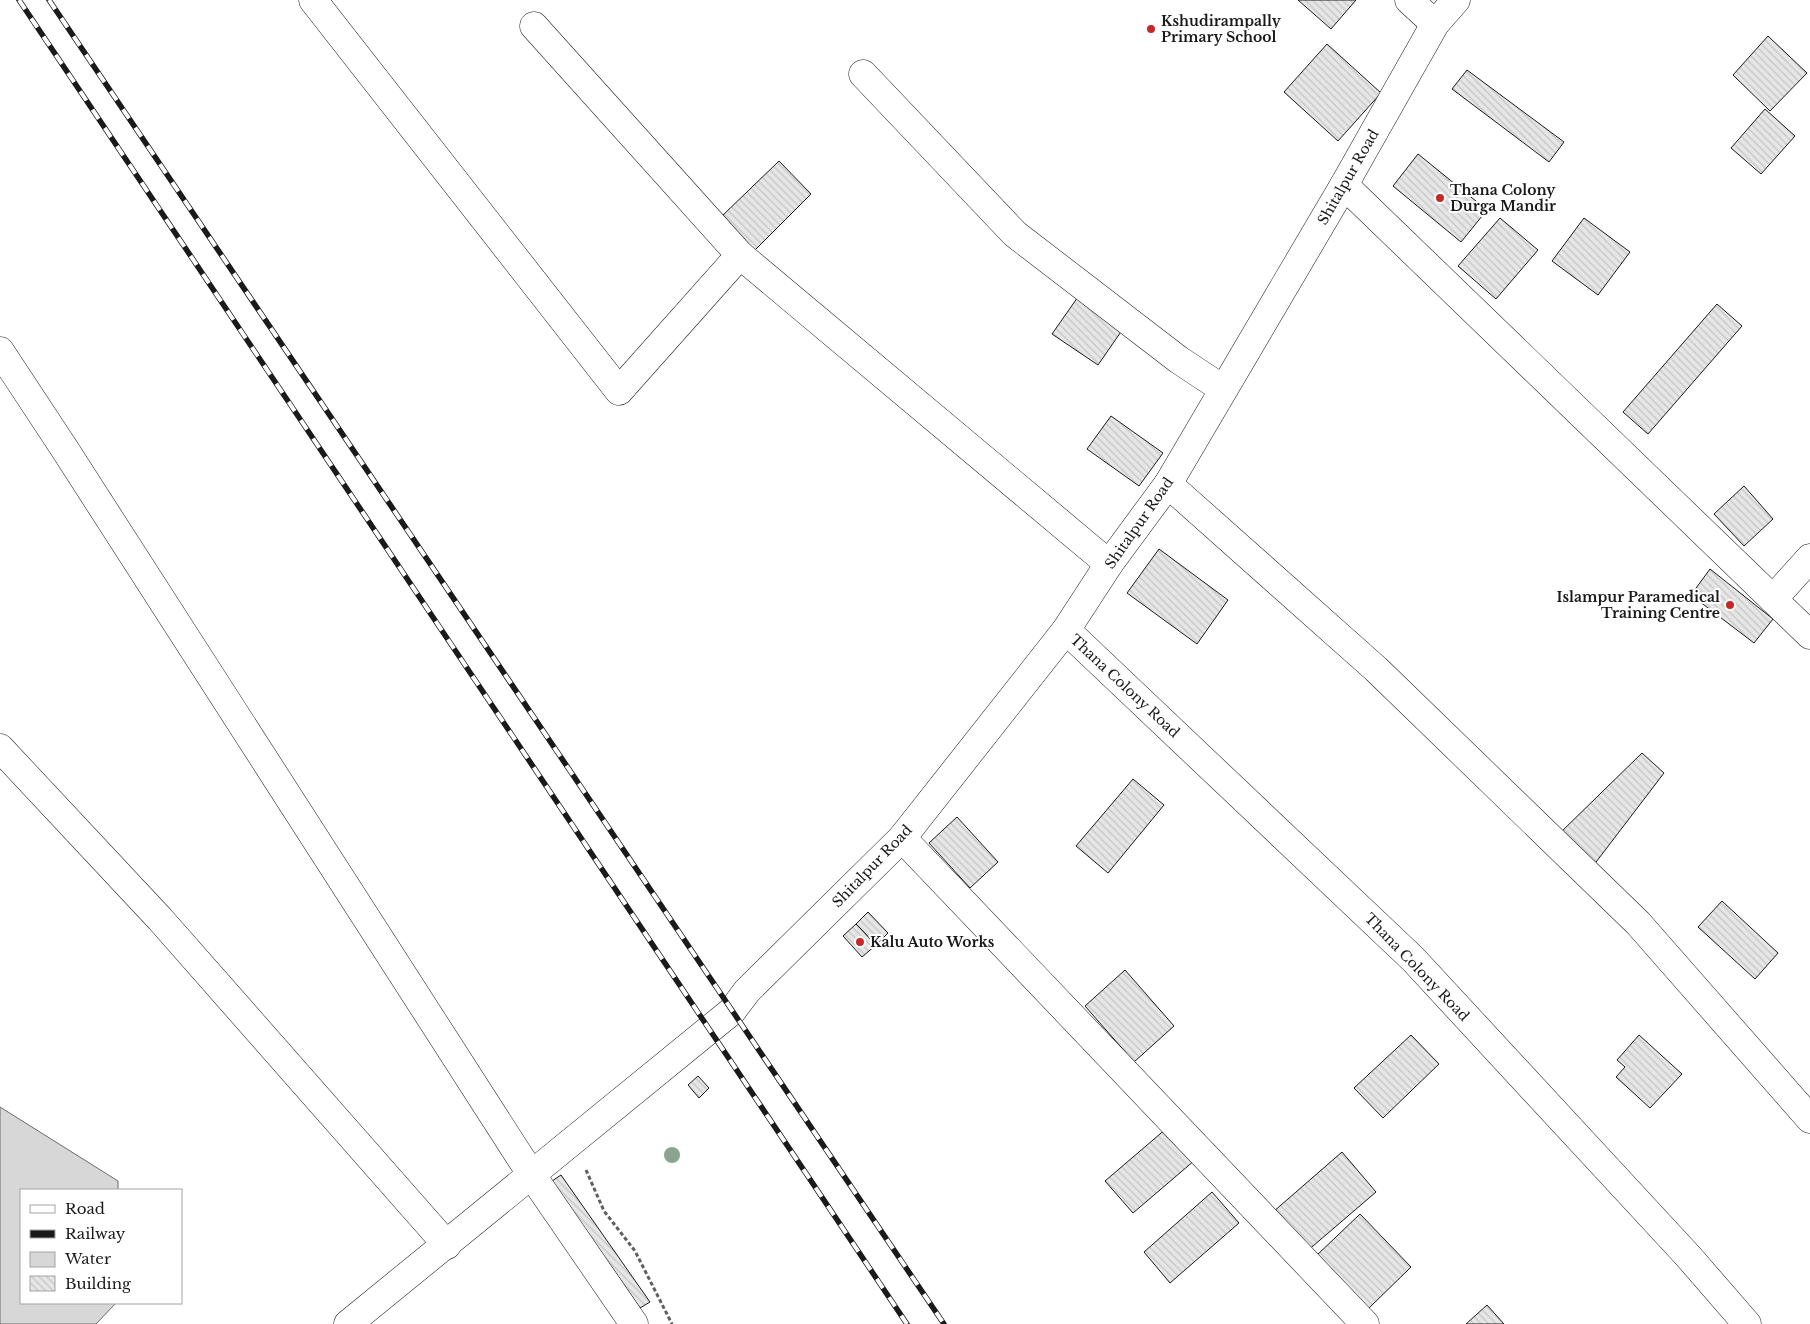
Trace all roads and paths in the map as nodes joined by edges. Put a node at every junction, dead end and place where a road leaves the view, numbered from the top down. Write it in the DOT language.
graph roads {
  1 [pos="313,0"];
  2 [pos="1409,0"];
  3 [pos="1456,0"];
  4 [pos="1435,24"];
  5 [pos="534,26"];
  6 [pos="863,74"];
  7 [pos="1344,184"];
  8 [pos="740,254"];
  9 [pos="0,351"];
  10 [pos="1223,389"];
  11 [pos="1168,484"];
  12 [pos="1810,558"];
  13 [pos="1109,564"];
  14 [pos="1773,599"];
  15 [pos="1066,630"];
  16 [pos="1810,635"];
  17 [pos="0,748"];
  18 [pos="902,838"];
  19 [pos="1810,1119"];
  20 [pos="573,1141"];
  21 [pos="531,1174"];
  22 [pos="447,1245"];
  23 [pos="348,1324"];
  24 [pos="634,1324"];
  25 [pos="672,1324"];
  26 [pos="1366,1324"];
  27 [pos="1747,1324"];
  1 -- 8 [label="street"];
  2 -- 4 [label="street"];
  3 -- 4 [label="street, Shitalpur Road"];
  4 -- 7 [label="street, Shitalpur Road"];
  5 -- 8 [label="street"];
  6 -- 10 [label="street"];
  7 -- 10 [label="street, Shitalpur Road"];
  7 -- 14 [label="street"];
  8 -- 13 [label="street"];
  9 -- 21 [label="street"];
  10 -- 11 [label="street, Shitalpur Road"];
  11 -- 13 [label="street, Shitalpur Road"];
  11 -- 19 [label="street"];
  12 -- 14 [label="street"];
  13 -- 15 [label="street, Shitalpur Road"];
  14 -- 16 [label="street"];
  15 -- 18 [label="street, Shitalpur Road"];
  15 -- 27 [label="street, Thana Colony Road"];
  17 -- 22 [label="street"];
  18 -- 20 [label="street, Shitalpur Road"];
  18 -- 26 [label="street"];
  20 -- 21 [label="street, Shitalpur Road"];
  20 -- 25 [label="path"];
  21 -- 22 [label="street, Shitalpur Road"];
  21 -- 24 [label="street"];
  22 -- 23 [label="street, Shitalpur Road"];
}
